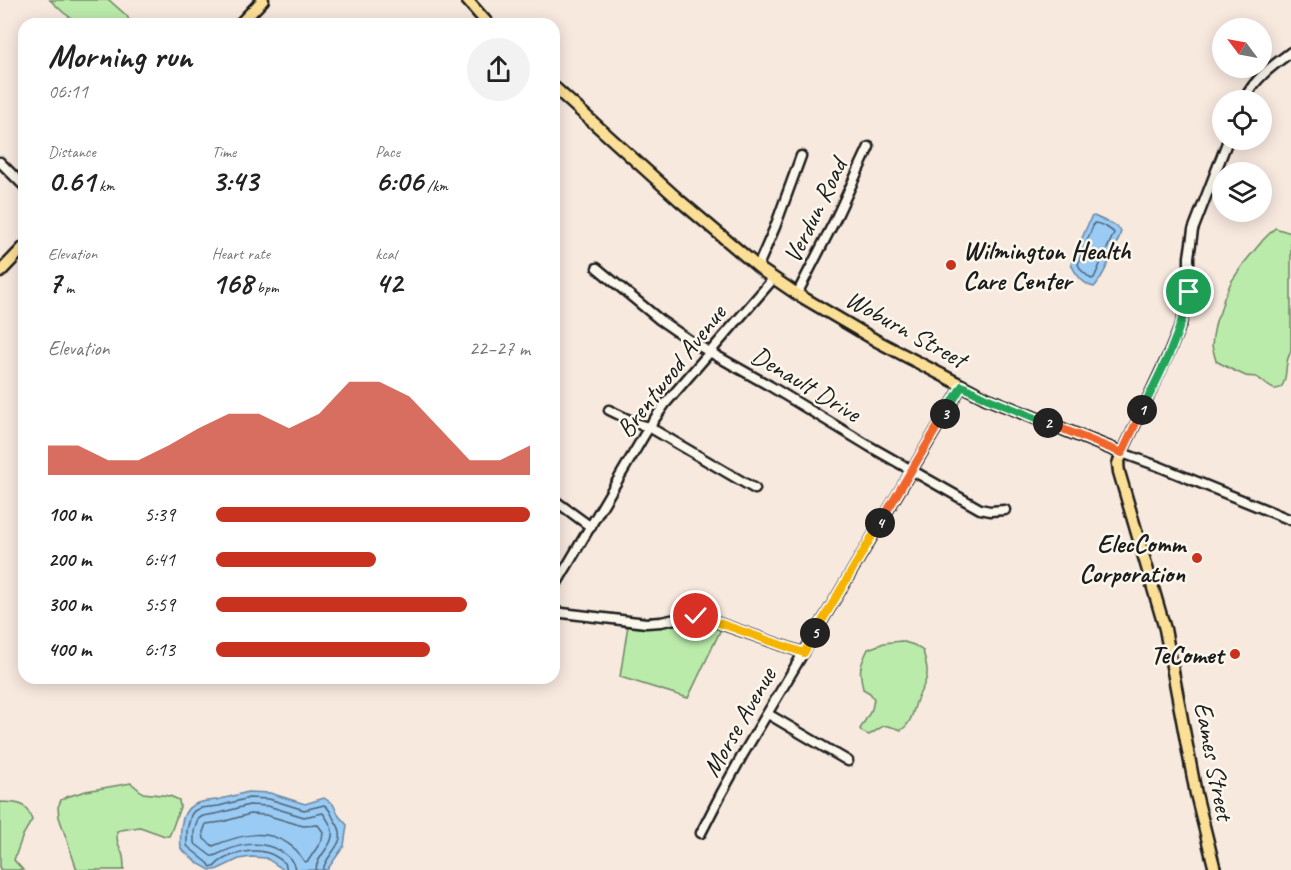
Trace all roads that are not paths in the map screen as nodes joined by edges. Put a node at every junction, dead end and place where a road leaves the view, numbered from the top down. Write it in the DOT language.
graph roads {
  1 [pos="263,0"];
  2 [pos="466,0"];
  3 [pos="246,18"];
  4 [pos="482,18"];
  5 [pos="1291,52"];
  6 [pos="1250,90"];
  7 [pos="560,92"];
  8 [pos="869,147"];
  9 [pos="1224,150"];
  10 [pos="801,156"];
  11 [pos="0,162"];
  12 [pos="18,180"];
  13 [pos="18,253"];
  14 [pos="758,266"];
  15 [pos="597,268"];
  16 [pos="0,272"];
  17 [pos="774,279"];
  18 [pos="797,294"];
  19 [pos="710,353"];
  20 [pos="962,386"];
  21 [pos="609,410"];
  22 [pos="649,427"];
  23 [pos="1122,453"];
  24 [pos="912,470"];
  25 [pos="755,489"];
  26 [pos="560,504"];
  27 [pos="1005,510"];
  28 [pos="1291,519"];
  29 [pos="591,527"];
  30 [pos="560,578"];
  31 [pos="560,613"];
  32 [pos="804,653"];
  33 [pos="768,714"];
  34 [pos="848,760"];
  35 [pos="700,833"];
  36 [pos="1215,870"];
  1 -- 3 [label="main road"];
  2 -- 4 [label="main road"];
  5 -- 6 [label="street"];
  7 -- 14 [label="main road, Woburn Street"];
  8 -- 18 [label="street, Verdun Road"];
  9 -- 23 [label="street"];
  10 -- 14 [label="street"];
  11 -- 12 [label="street"];
  13 -- 16 [label="main road"];
  14 -- 17 [label="main road, Woburn Street"];
  15 -- 19 [label="street, Denault Drive"];
  17 -- 18 [label="main road, Woburn Street"];
  17 -- 19 [label="street, Brentwood Avenue"];
  18 -- 20 [label="main road, Woburn Street"];
  19 -- 22 [label="street, Brentwood Avenue"];
  19 -- 24 [label="street, Denault Drive"];
  20 -- 23 [label="main road, Woburn Street"];
  20 -- 24 [label="street, Morse Avenue"];
  21 -- 22 [label="street"];
  22 -- 25 [label="street"];
  22 -- 29 [label="street, Brentwood Avenue"];
  23 -- 28 [label="street, Woburn Street"];
  23 -- 36 [label="main road, Eames Street"];
  24 -- 27 [label="street, Denault Drive"];
  24 -- 32 [label="street, Morse Avenue"];
  26 -- 29 [label="street"];
  29 -- 30 [label="street, Brentwood Avenue"];
  31 -- 32 [label="street"];
  32 -- 33 [label="street, Morse Avenue"];
  33 -- 34 [label="street"];
  33 -- 35 [label="street, Morse Avenue"];
}
